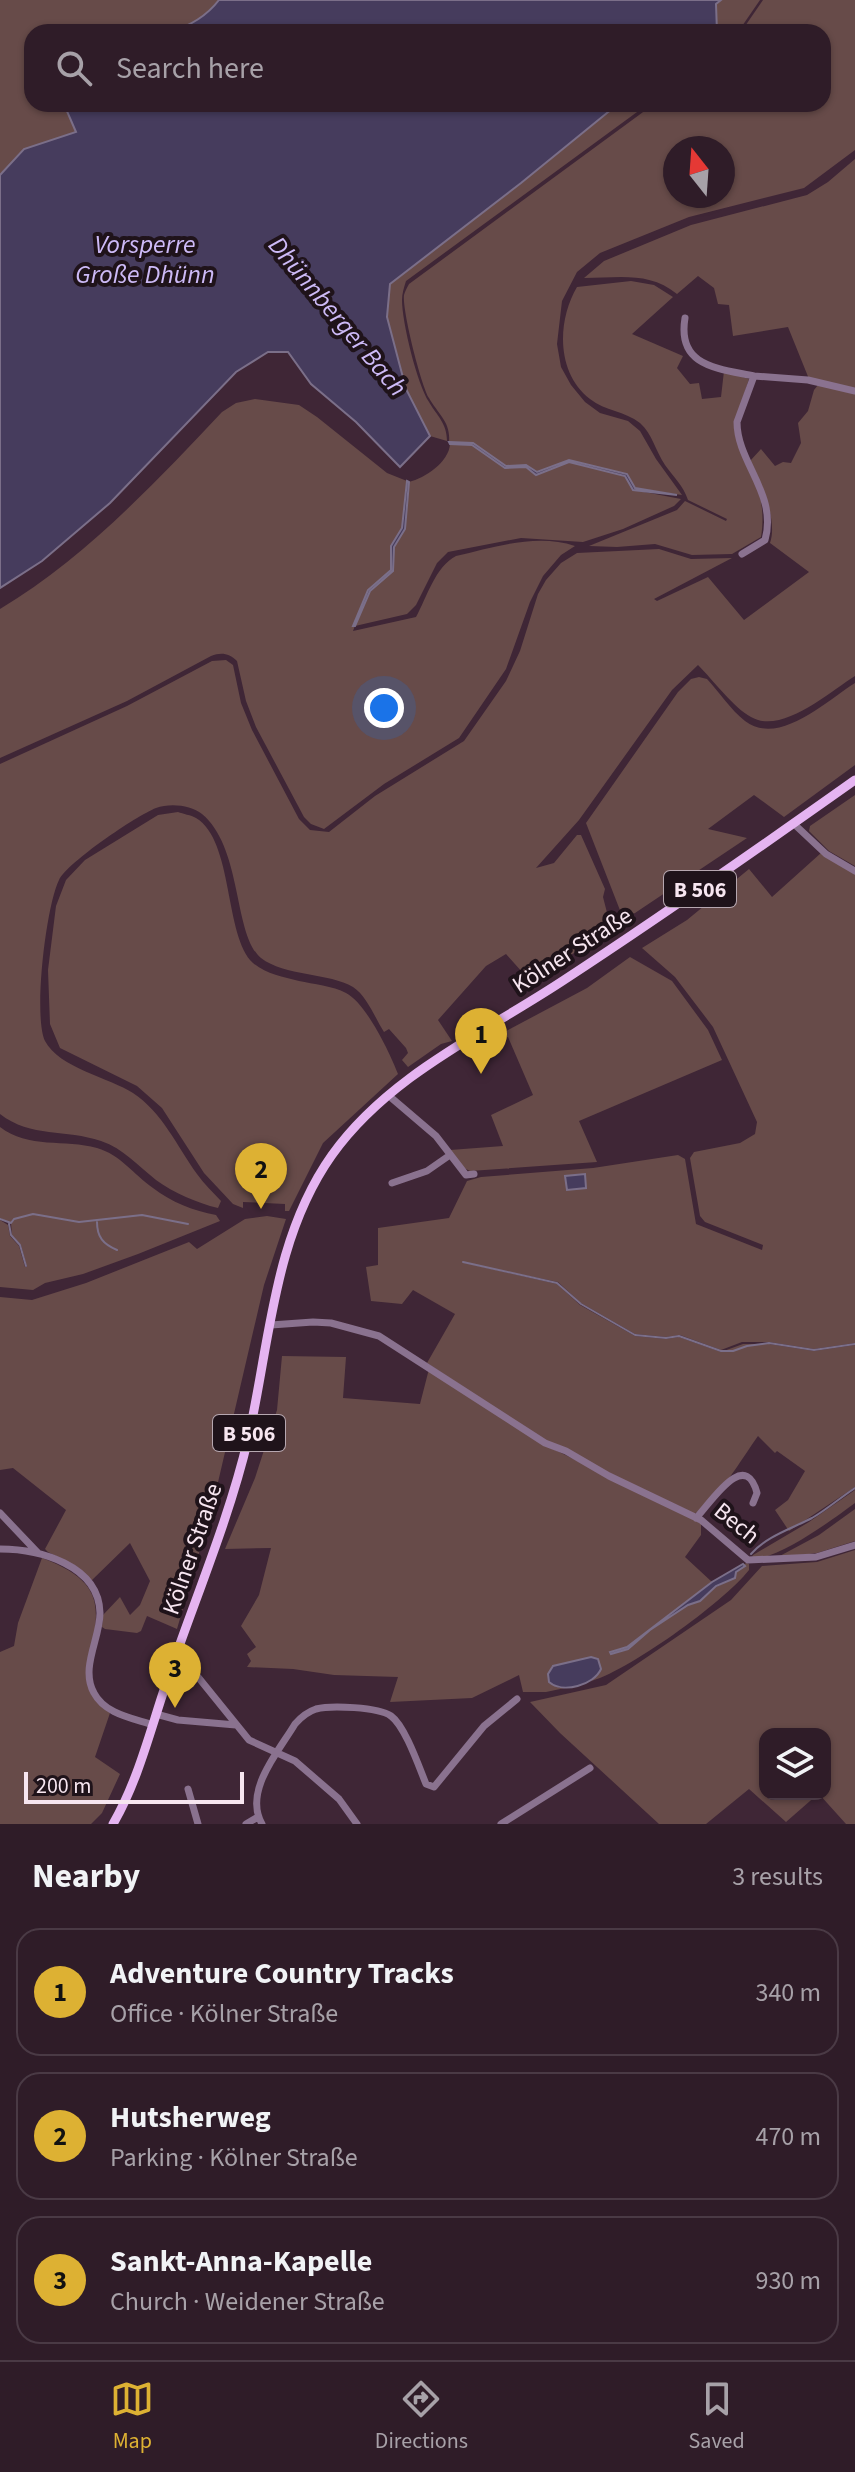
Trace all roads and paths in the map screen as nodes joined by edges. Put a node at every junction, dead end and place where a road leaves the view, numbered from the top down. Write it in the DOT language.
graph roads {
  1 [pos="685,318"];
  2 [pos="754,376"];
  3 [pos="855,391"];
  4 [pos="742,554"];
  5 [pos="855,780"];
  6 [pos="793,823"];
  7 [pos="855,871"];
  8 [pos="388,1095"];
  9 [pos="450,1155"];
  10 [pos="474,1174"];
  11 [pos="392,1183"];
  12 [pos="271,1325"];
  13 [pos="753,1503"];
  14 [pos="0,1513"];
  15 [pos="696,1518"];
  16 [pos="855,1545"];
  17 [pos="0,1549"];
  18 [pos="39,1554"];
  19 [pos="174,1662"];
  20 [pos="517,1699"];
  21 [pos="154,1719"];
  22 [pos="236,1725"];
  23 [pos="278,1753"];
  24 [pos="590,1768"];
  25 [pos="188,1789"];
  26 [pos="260,1821"];
  27 [pos="113,1824"];
  28 [pos="198,1824"];
  29 [pos="246,1824"];
  30 [pos="357,1824"];
  31 [pos="501,1824"];
  1 -- 2 [label="street"];
  2 -- 3 [label="street"];
  2 -- 4 [label="street"];
  5 -- 6 [label="main road, Kölner Straße / B 506"];
  6 -- 7 [label="street"];
  6 -- 8 [label="main road, Kölner Straße / B 506"];
  8 -- 9 [label="street"];
  8 -- 12 [label="main road, Kölner Straße / B 506"];
  9 -- 10 [label="street"];
  9 -- 11 [label="street"];
  12 -- 15 [label="street"];
  12 -- 19 [label="main road, Kölner Straße / B 506"];
  13 -- 15 [label="street, Bech"];
  14 -- 18 [label="street"];
  15 -- 16 [label="street, Bech"];
  17 -- 18 [label="street"];
  18 -- 21 [label="street"];
  19 -- 21 [label="main road, Kölner Straße / B 506"];
  19 -- 22 [label="street"];
  20 -- 23 [label="street"];
  21 -- 22 [label="street"];
  21 -- 27 [label="main road, Kölner Straße / B 506"];
  22 -- 23 [label="street"];
  23 -- 26 [label="street"];
  23 -- 30 [label="street"];
  24 -- 31 [label="street"];
  25 -- 28 [label="street"];
  26 -- 29 [label="street"];
}
